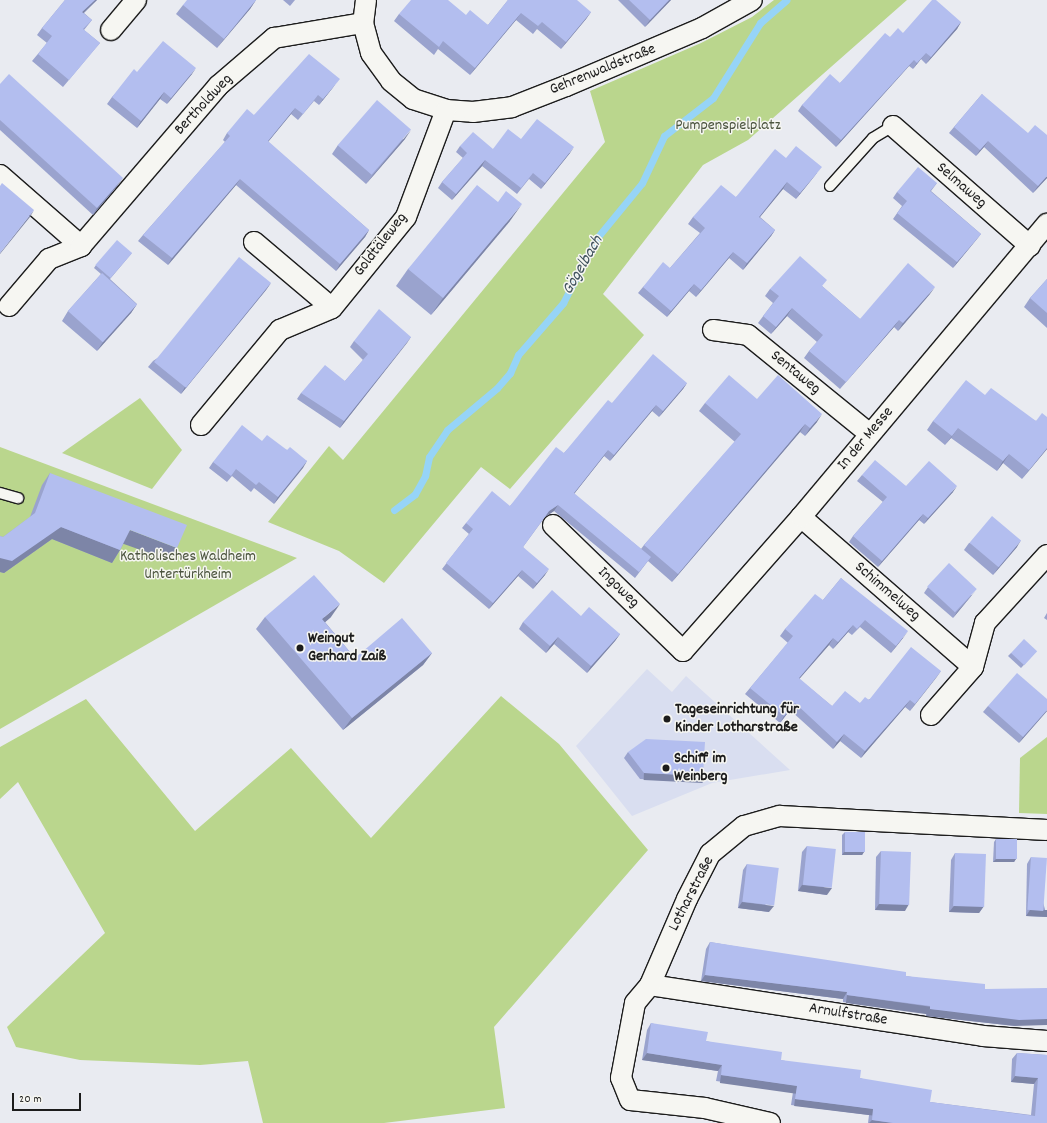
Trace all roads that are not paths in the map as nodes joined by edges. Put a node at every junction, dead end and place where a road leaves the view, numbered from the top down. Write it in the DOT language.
graph roads {
  1 [pos="136,0"];
  2 [pos="366,0"];
  3 [pos="752,0"];
  4 [pos="363,23"];
  5 [pos="111,30"];
  6 [pos="446,110"];
  7 [pos="892,126"];
  8 [pos="0,175"];
  9 [pos="830,186"];
  10 [pos="1047,224"];
  11 [pos="254,242"];
  12 [pos="81,246"];
  13 [pos="1030,246"];
  14 [pos="9,306"];
  15 [pos="332,308"];
  16 [pos="713,330"];
  17 [pos="201,425"];
  18 [pos="870,434"];
  19 [pos="0,493"];
  20 [pos="18,498"];
  21 [pos="802,517"];
  22 [pos="553,525"];
  23 [pos="1047,555"];
  24 [pos="683,651"];
  25 [pos="973,667"];
  26 [pos="931,715"];
  27 [pos="1047,830"];
  28 [pos="650,985"];
  29 [pos="1047,1041"];
  30 [pos="770,1123"];
  1 -- 5 [label="street"];
  2 -- 4 [label="street"];
  3 -- 6 [label="street, Gehrenwaldstraße"];
  4 -- 6 [label="street, Gehrenwaldstraße"];
  4 -- 12 [label="street, Bertholdweg"];
  6 -- 15 [label="street, Goldtäleweg"];
  7 -- 9 [label="lane"];
  7 -- 13 [label="street, Selmaweg"];
  8 -- 12 [label="street"];
  10 -- 13 [label="street, In der Messe"];
  11 -- 15 [label="street"];
  12 -- 14 [label="street, Bertholdweg"];
  13 -- 18 [label="street, In der Messe"];
  15 -- 17 [label="street, Goldtäleweg"];
  16 -- 18 [label="street, Sentaweg"];
  18 -- 21 [label="street, In der Messe"];
  19 -- 20 [label="lane"];
  21 -- 24 [label="street, In der Messe"];
  21 -- 25 [label="street, Schimmelweg"];
  22 -- 24 [label="street, Ingoweg"];
  23 -- 25 [label="street"];
  25 -- 26 [label="street"];
  27 -- 28 [label="street, Lotharstraße"];
  28 -- 29 [label="street, Arnulfstraße"];
  28 -- 30 [label="street, Lotharstraße"];
}
